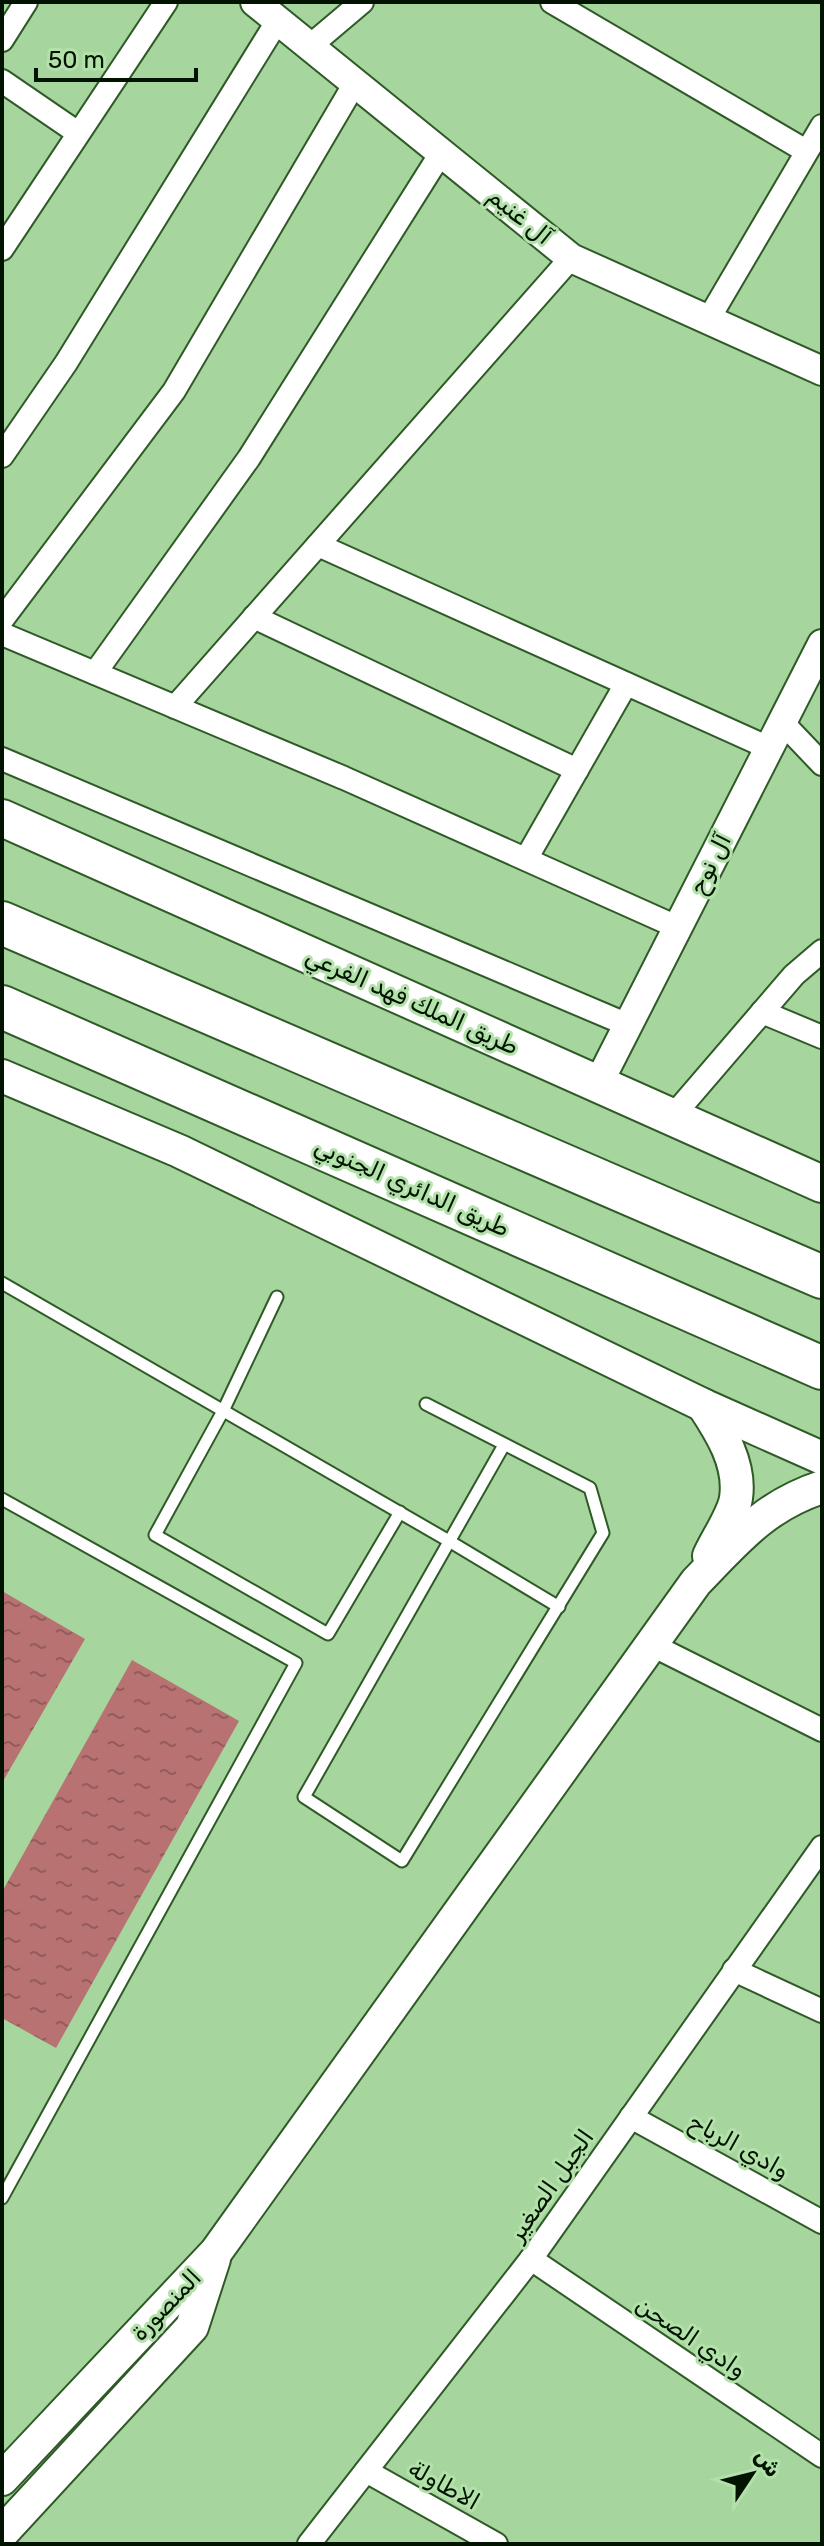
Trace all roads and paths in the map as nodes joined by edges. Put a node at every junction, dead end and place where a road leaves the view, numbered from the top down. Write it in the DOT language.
graph roads {
  1 [pos="26,2"];
  2 [pos="166,2"];
  3 [pos="255,2"];
  4 [pos="362,2"];
  5 [pos="552,2"];
  6 [pos="278,20"];
  7 [pos="2,40"];
  8 [pos="310,46"];
  9 [pos="2,81"];
  10 [pos="355,83"];
  11 [pos="822,126"];
  12 [pos="78,133"];
  13 [pos="806,151"];
  14 [pos="441,153"];
  15 [pos="2,249"];
  16 [pos="571,258"];
  17 [pos="708,320"];
  18 [pos="822,371"];
  19 [pos="2,456"];
  20 [pos="318,545"];
  21 [pos="254,617"];
  22 [pos="2,620"];
  23 [pos="2,634"];
  24 [pos="822,644"];
  25 [pos="95,673"];
  26 [pos="812,678"];
  27 [pos="626,684"];
  28 [pos="175,707"];
  29 [pos="782,722"];
  30 [pos="769,748"];
  31 [pos="2,759"];
  32 [pos="822,764"];
  33 [pos="577,770"];
  34 [pos="2,818"];
  35 [pos="526,859"];
  36 [pos="2,923"];
  37 [pos="677,927"];
  38 [pos="822,951"];
  39 [pos="2,1007"];
  40 [pos="762,1012"];
  41 [pos="628,1025"];
  42 [pos="822,1037"];
  43 [pos="2,1076"];
  44 [pos="598,1084"];
  45 [pos="672,1117"];
  46 [pos="822,1184"];
  47 [pos="673,1212"];
  48 [pos="822,1260"];
  49 [pos="578,1261"];
  50 [pos="822,1277"];
  51 [pos="2,1283"];
  52 [pos="277,1297"];
  53 [pos="822,1368"];
  54 [pos="822,1390"];
  55 [pos="426,1404"];
  56 [pos="703,1405"];
  57 [pos="223,1411"];
  58 [pos="504,1445"];
  59 [pos="822,1458"];
  60 [pos="822,1487"];
  61 [pos="2,1499"];
  62 [pos="400,1512"];
  63 [pos="449,1541"];
  64 [pos="696,1582"];
  65 [pos="559,1607"];
  66 [pos="652,1645"];
  67 [pos="822,1730"];
  68 [pos="822,1847"];
  69 [pos="734,1970"];
  70 [pos="822,2011"];
  71 [pos="631,2117"];
  72 [pos="4,2191"];
  73 [pos="822,2222"];
  74 [pos="216,2252"];
  75 [pos="531,2259"];
  76 [pos="822,2456"];
  77 [pos="366,2471"];
  78 [pos="2,2479"];
  79 [pos="2,2533"];
  80 [pos="309,2544"];
  81 [pos="496,2544"];
  1 -- 7 [label="street"];
  2 -- 12 [label="street"];
  3 -- 6 [label="street, آل غنيم"];
  4 -- 8 [label="street"];
  5 -- 13 [label="street"];
  6 -- 8 [label="street, آل غنيم"];
  6 -- 19 [label="street"];
  8 -- 10 [label="street, آل غنيم"];
  9 -- 12 [label="street"];
  10 -- 14 [label="street, آل غنيم"];
  10 -- 22 [label="street"];
  11 -- 13 [label="street"];
  12 -- 15 [label="street"];
  13 -- 17 [label="street"];
  14 -- 16 [label="street, آل غنيم"];
  14 -- 25 [label="street"];
  16 -- 17 [label="street, آل غنيم"];
  16 -- 20 [label="street"];
  17 -- 18 [label="street, آل غنيم"];
  20 -- 21 [label="street"];
  20 -- 27 [label="street"];
  21 -- 28 [label="street"];
  21 -- 33 [label="street"];
  23 -- 25 [label="street"];
  24 -- 26 [label="street, آل نوح"];
  25 -- 28 [label="street"];
  26 -- 29 [label="street, آل نوح"];
  27 -- 30 [label="street"];
  27 -- 33 [label="street"];
  28 -- 35 [label="street"];
  29 -- 30 [label="street, آل نوح"];
  29 -- 32 [label="street"];
  30 -- 37 [label="street, آل نوح"];
  31 -- 41 [label="street"];
  33 -- 35 [label="street"];
  34 -- 44 [label="main road, طريق الملك فهد الفرعي"];
  35 -- 37 [label="street"];
  36 -- 47 [label="highway"];
  37 -- 41 [label="street, آل نوح"];
  38 -- 40 [label="street"];
  39 -- 49 [label="highway, طريق الدائري الجنوبي"];
  40 -- 42 [label="street"];
  40 -- 45 [label="street"];
  41 -- 44 [label="street, آل نوح"];
  43 -- 56 [label="main road"];
  44 -- 45 [label="main road, طريق الملك فهد الفرعي"];
  45 -- 46 [label="main road, طريق الملك فهد الفرعي"];
  47 -- 48 [label="highway"];
  47 -- 50 [label="highway"];
  49 -- 53 [label="highway, طريق الدائري الجنوبي"];
  49 -- 54 [label="highway"];
  51 -- 57 [label="lane"];
  52 -- 57 [label="lane"];
  55 -- 58 [label="lane"];
  56 -- 59 [label="main road"];
  56 -- 64 [label="main road"];
  57 -- 62 [label="lane"];
  57 -- 62 [label="lane"];
  58 -- 63 [label="lane"];
  58 -- 65 [label="lane"];
  60 -- 64 [label="main road"];
  61 -- 72 [label="lane"];
  62 -- 63 [label="lane"];
  63 -- 65 [label="lane"];
  63 -- 65 [label="lane"];
  64 -- 66 [label="main road"];
  66 -- 67 [label="street"];
  66 -- 74 [label="main road"];
  68 -- 69 [label="street, الجبل الصغير"];
  69 -- 70 [label="street"];
  69 -- 71 [label="street, الجبل الصغير"];
  71 -- 73 [label="street, وادي الرباح"];
  71 -- 75 [label="street, الجبل الصغير"];
  74 -- 78 [label="main road, المنصورة"];
  74 -- 79 [label="main road, المنصورة"];
  75 -- 76 [label="street, وادي الصحن"];
  75 -- 77 [label="street, الجبل الصغير"];
  77 -- 80 [label="street, الجبل الصغير"];
  77 -- 81 [label="street, الاطاولة"];
}
